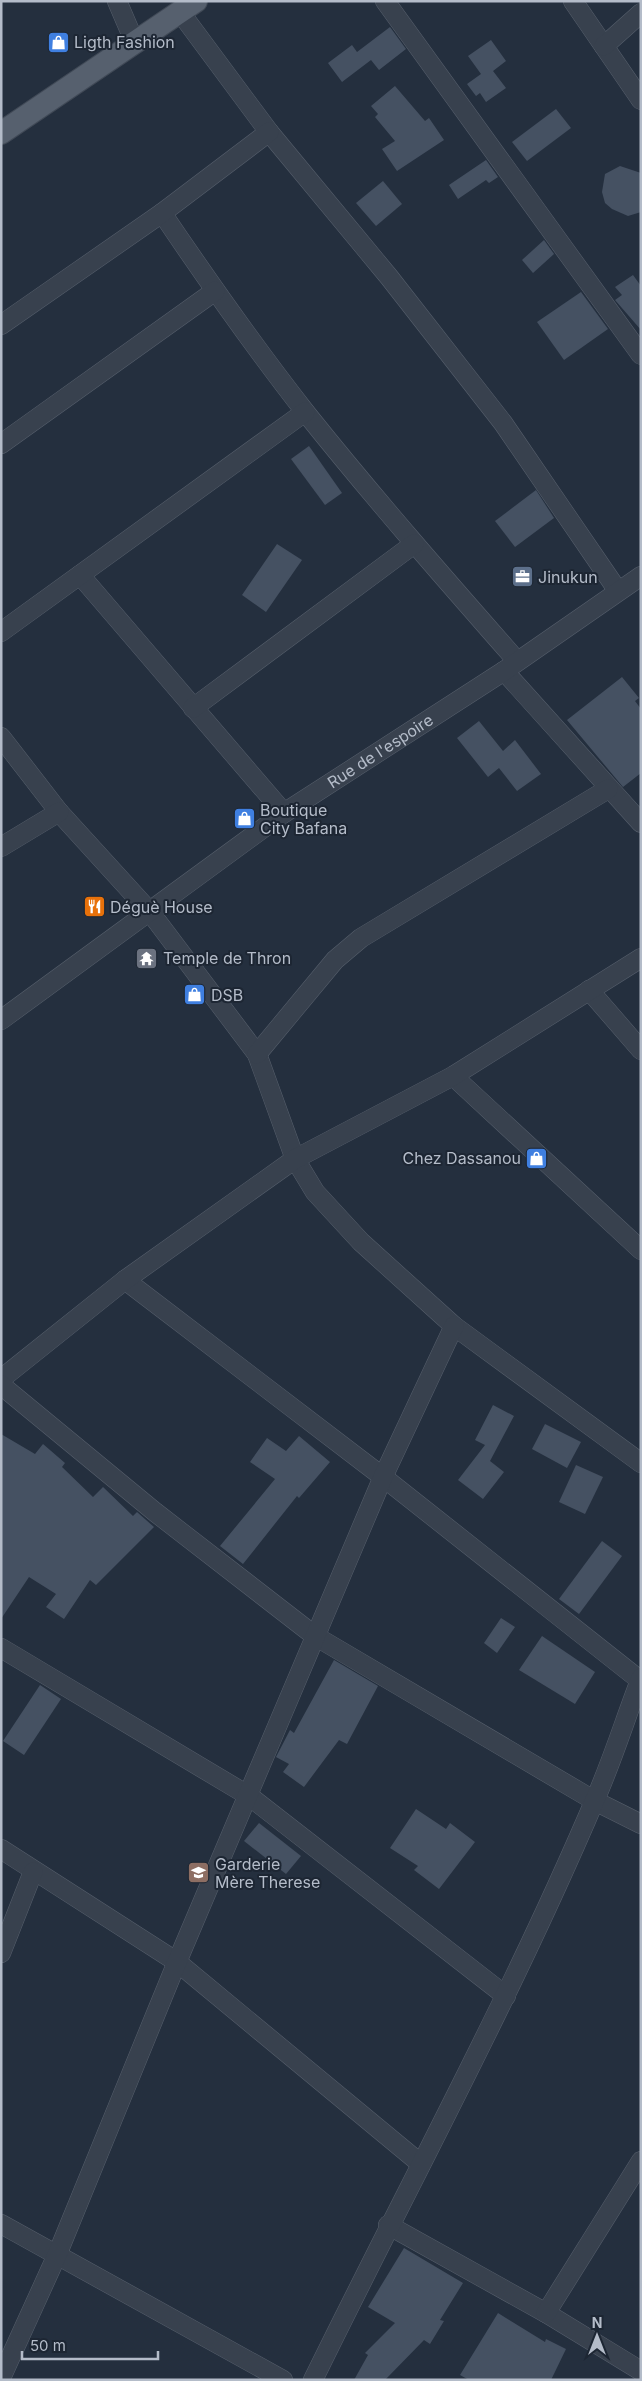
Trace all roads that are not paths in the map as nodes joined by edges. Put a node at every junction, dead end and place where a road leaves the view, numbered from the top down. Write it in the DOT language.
graph roads {
  1 [pos="117,1"];
  2 [pos="385,1"];
  3 [pos="574,1"];
  4 [pos="188,7"];
  5 [pos="641,12"];
  6 [pos="135,43"];
  7 [pos="604,46"];
  8 [pos="641,100"];
  9 [pos="269,132"];
  10 [pos="1,133"];
  11 [pos="162,213"];
  12 [pos="215,291"];
  13 [pos="1,325"];
  14 [pos="641,355"];
  15 [pos="306,412"];
  16 [pos="1,444"];
  17 [pos="414,544"];
  18 [pos="80,575"];
  19 [pos="633,585"];
  20 [pos="1,632"];
  21 [pos="511,666"];
  22 [pos="193,708"];
  23 [pos="1,737"];
  24 [pos="608,789"];
  25 [pos="59,812"];
  26 [pos="284,813"];
  27 [pos="641,823"];
  28 [pos="1,847"];
  29 [pos="150,912"];
  30 [pos="641,958"];
  31 [pos="589,990"];
  32 [pos="1,1020"];
  33 [pos="641,1050"];
  34 [pos="257,1054"];
  35 [pos="453,1076"];
  36 [pos="295,1159"];
  37 [pos="641,1250"];
  38 [pos="125,1280"];
  39 [pos="454,1326"];
  40 [pos="1,1379"];
  41 [pos="1,1385"];
  42 [pos="641,1464"];
  43 [pos="383,1477"];
  44 [pos="315,1636"];
  45 [pos="1,1648"];
  46 [pos="640,1680"];
  47 [pos="249,1796"];
  48 [pos="595,1801"];
  49 [pos="641,1824"];
  50 [pos="1,1849"];
  51 [pos="33,1872"];
  52 [pos="1,1953"];
  53 [pos="176,1962"];
  54 [pos="506,1996"];
  55 [pos="641,2161"];
  56 [pos="421,2164"];
  57 [pos="1,2224"];
  58 [pos="388,2225"];
  59 [pos="57,2255"];
  60 [pos="546,2313"];
  61 [pos="641,2371"];
  62 [pos="1,2378"];
  63 [pos="282,2380"];
  64 [pos="312,2380"];
  1 -- 6 [label="street"];
  2 -- 14 [label="street"];
  3 -- 7 [label="street"];
  4 -- 6 [label="main road"];
  4 -- 9 [label="street"];
  5 -- 7 [label="street"];
  6 -- 10 [label="main road"];
  7 -- 8 [label="street"];
  9 -- 11 [label="street"];
  9 -- 19 [label="street"];
  11 -- 12 [label="street"];
  11 -- 13 [label="street"];
  12 -- 15 [label="street"];
  12 -- 16 [label="street"];
  15 -- 17 [label="street"];
  15 -- 18 [label="street"];
  17 -- 21 [label="street"];
  17 -- 22 [label="street"];
  18 -- 20 [label="street"];
  18 -- 22 [label="street"];
  19 -- 21 [label="street, Rue de l'espoire"];
  21 -- 24 [label="street"];
  21 -- 26 [label="street, Rue de l'espoire"];
  22 -- 26 [label="street"];
  23 -- 25 [label="street"];
  24 -- 27 [label="street"];
  24 -- 34 [label="street"];
  25 -- 28 [label="street"];
  25 -- 29 [label="street"];
  26 -- 29 [label="street, Rue de l'espoire"];
  29 -- 32 [label="street, Rue de l'espoire"];
  29 -- 34 [label="street"];
  30 -- 31 [label="street"];
  31 -- 33 [label="street"];
  31 -- 35 [label="street"];
  34 -- 36 [label="street"];
  35 -- 36 [label="street"];
  35 -- 37 [label="street"];
  36 -- 38 [label="street"];
  36 -- 39 [label="street"];
  38 -- 40 [label="street"];
  38 -- 43 [label="street"];
  39 -- 42 [label="street"];
  39 -- 43 [label="street"];
  41 -- 44 [label="street"];
  43 -- 44 [label="street"];
  43 -- 46 [label="street"];
  44 -- 47 [label="street"];
  44 -- 48 [label="street"];
  45 -- 47 [label="street"];
  46 -- 48 [label="street"];
  47 -- 53 [label="street"];
  47 -- 54 [label="street"];
  48 -- 49 [label="street"];
  48 -- 54 [label="street"];
  50 -- 51 [label="street"];
  51 -- 52 [label="street"];
  51 -- 53 [label="street"];
  53 -- 56 [label="street"];
  53 -- 59 [label="street"];
  54 -- 56 [label="street"];
  55 -- 60 [label="street"];
  56 -- 58 [label="street"];
  57 -- 59 [label="street"];
  58 -- 60 [label="street"];
  58 -- 64 [label="street"];
  59 -- 62 [label="street"];
  59 -- 63 [label="street"];
  60 -- 61 [label="street"];
}
